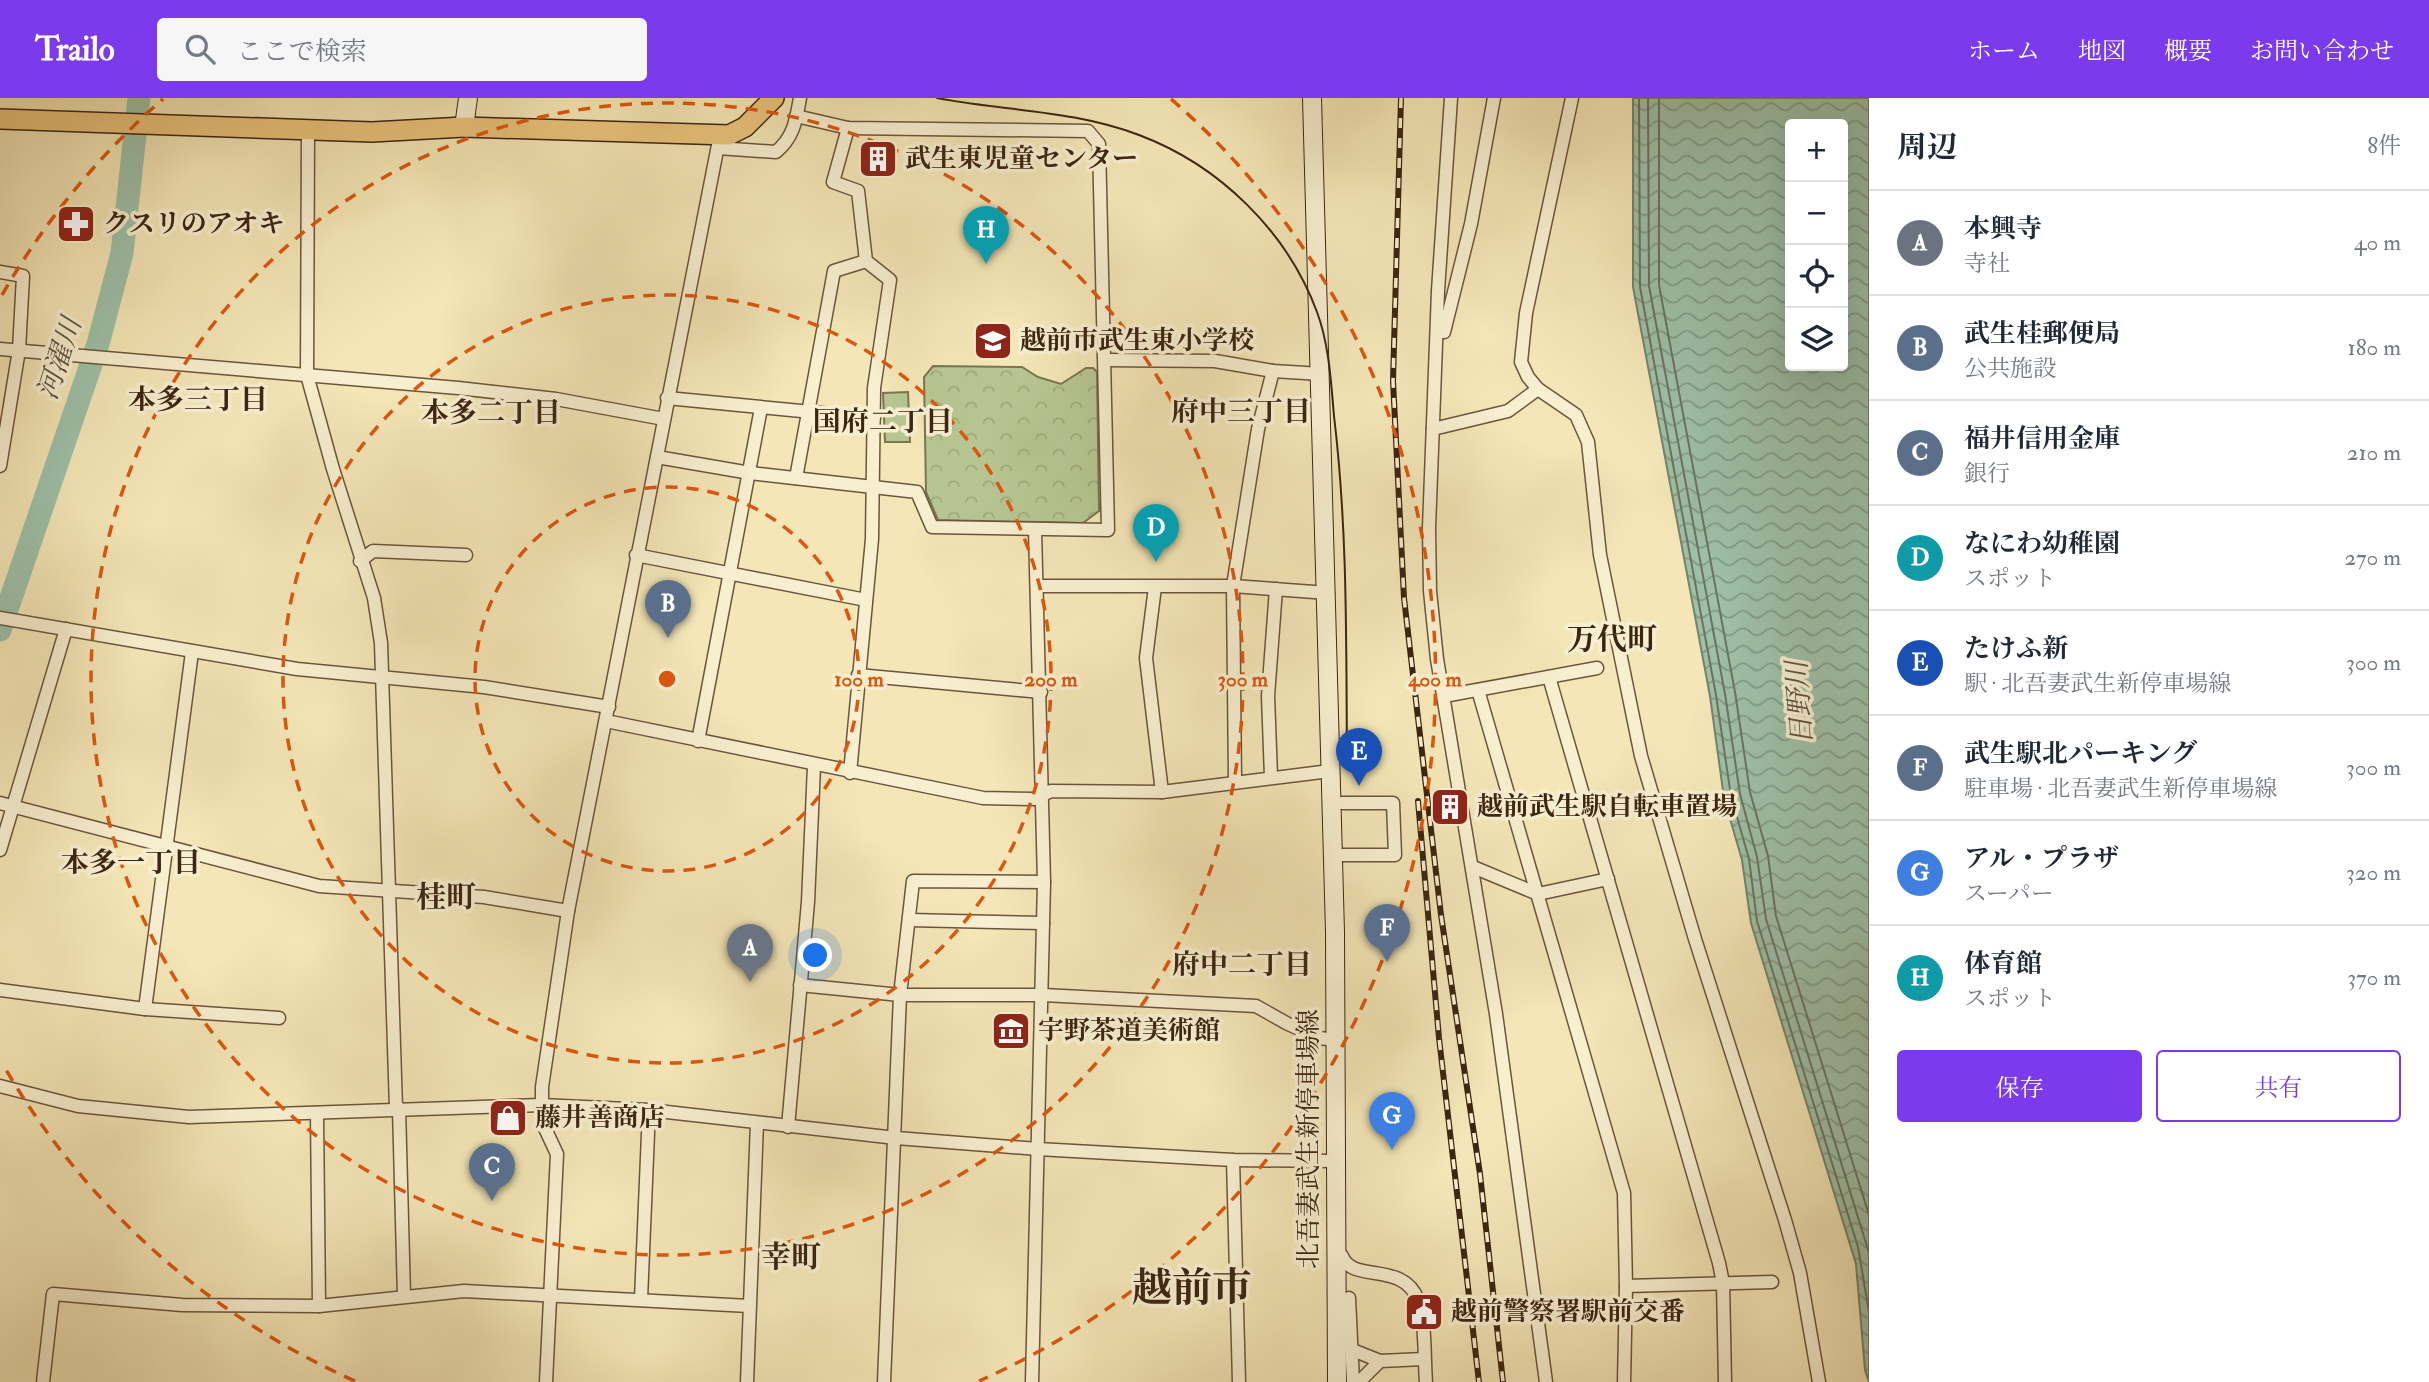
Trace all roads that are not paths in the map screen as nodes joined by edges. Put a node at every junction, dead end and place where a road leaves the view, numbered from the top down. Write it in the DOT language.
graph roads {
  1 [pos="468,98"];
  2 [pos="774,98"];
  3 [pos="800,98"];
  4 [pos="1312,98"];
  5 [pos="1494,98"];
  6 [pos="1572,98"];
  7 [pos="1450,99"];
  8 [pos="796,116"];
  9 [pos="0,119"];
  10 [pos="464,127"];
  11 [pos="848,128"];
  12 [pos="308,130"];
  13 [pos="719,141"];
  14 [pos="866,261"];
  15 [pos="0,272"];
  16 [pos="1438,332"];
  17 [pos="0,349"];
  18 [pos="19,350"];
  19 [pos="1105,360"];
  20 [pos="1273,371"];
  21 [pos="307,374"];
  22 [pos="1321,374"];
  23 [pos="1538,388"];
  24 [pos="667,398"];
  25 [pos="761,408"];
  26 [pos="806,412"];
  27 [pos="874,418"];
  28 [pos="664,419"];
  29 [pos="1433,429"];
  30 [pos="657,457"];
  31 [pos="0,466"];
  32 [pos="750,473"];
  33 [pos="796,478"];
  34 [pos="874,489"];
  35 [pos="1035,530"];
  36 [pos="466,555"];
  37 [pos="636,555"];
  38 [pos="360,561"];
  39 [pos="732,574"];
  40 [pos="1037,586"];
  41 [pos="1233,586"];
  42 [pos="1155,587"];
  43 [pos="1276,589"];
  44 [pos="1328,593"];
  45 [pos="866,600"];
  46 [pos="0,618"];
  47 [pos="66,629"];
  48 [pos="192,652"];
  49 [pos="1597,668"];
  50 [pos="858,675"];
  51 [pos="382,676"];
  52 [pos="1549,677"];
  53 [pos="1478,690"];
  54 [pos="1041,692"];
  55 [pos="1444,696"];
  56 [pos="609,707"];
  57 [pos="606,721"];
  58 [pos="698,741"];
  59 [pos="814,766"];
  60 [pos="1331,771"];
  61 [pos="850,773"];
  62 [pos="1271,777"];
  63 [pos="1235,782"];
  64 [pos="1044,792"];
  65 [pos="1162,792"];
  66 [pos="1341,803"];
  67 [pos="6,805"];
  68 [pos="168,846"];
  69 [pos="0,850"];
  70 [pos="1341,856"];
  71 [pos="1473,867"];
  72 [pos="1608,879"];
  73 [pos="1044,882"];
  74 [pos="388,890"];
  75 [pos="1538,894"];
  76 [pos="568,911"];
  77 [pos="909,920"];
  78 [pos="1043,923"];
  79 [pos="800,985"];
  80 [pos="0,990"];
  81 [pos="900,995"];
  82 [pos="1043,995"];
  83 [pos="145,1009"];
  84 [pos="279,1018"];
  85 [pos="1335,1040"];
  86 [pos="0,1086"];
  87 [pos="541,1105"];
  88 [pos="397,1108"];
  89 [pos="649,1110"];
  90 [pos="317,1113"];
  91 [pos="757,1123"];
  92 [pos="788,1126"];
  93 [pos="896,1138"];
  94 [pos="1038,1149"];
  95 [pos="1233,1160"];
  96 [pos="1334,1161"];
  97 [pos="1342,1256"];
  98 [pos="1772,1282"];
  99 [pos="1723,1283"];
  100 [pos="1626,1286"];
  101 [pos="552,1293"];
  102 [pos="404,1296"];
  103 [pos="1349,1298"];
  104 [pos="641,1299"];
  105 [pos="319,1306"];
  106 [pos="749,1306"];
  107 [pos="1350,1349"];
  108 [pos="1424,1359"];
  109 [pos="1380,1361"];
  110 [pos="43,1382"];
  111 [pos="546,1382"];
  112 [pos="747,1382"];
  113 [pos="884,1382"];
  114 [pos="1031,1382"];
  115 [pos="1239,1382"];
  116 [pos="1337,1382"];
  117 [pos="1353,1382"];
  118 [pos="1359,1382"];
  119 [pos="1426,1382"];
  120 [pos="1546,1382"];
  121 [pos="1624,1382"];
  122 [pos="1725,1382"];
  123 [pos="1819,1382"];
  1 -- 10 [label="street"];
  2 -- 13 [label="main road"];
  3 -- 8 [label="street"];
  4 -- 22 [label="street, 北吾妻武生新停車場線"];
  5 -- 16 [label="street"];
  6 -- 23 [label="street"];
  7 -- 16 [label="street"];
  8 -- 11 [label="street"];
  8 -- 13 [label="street"];
  9 -- 12 [label="main road"];
  10 -- 12 [label="main road"];
  10 -- 13 [label="main road"];
  11 -- 14 [label="street"];
  11 -- 19 [label="street"];
  12 -- 21 [label="street"];
  13 -- 24 [label="street"];
  14 -- 26 [label="street"];
  14 -- 27 [label="street"];
  15 -- 18 [label="street"];
  16 -- 29 [label="street"];
  17 -- 18 [label="street"];
  18 -- 21 [label="street"];
  18 -- 31 [label="street"];
  19 -- 20 [label="street"];
  19 -- 35 [label="street"];
  20 -- 22 [label="street"];
  20 -- 41 [label="street"];
  21 -- 28 [label="street"];
  21 -- 38 [label="street"];
  22 -- 44 [label="street, 北吾妻武生新停車場線"];
  23 -- 29 [label="street"];
  23 -- 123 [label="street"];
  24 -- 25 [label="street"];
  24 -- 28 [label="street"];
  25 -- 26 [label="street"];
  25 -- 32 [label="street"];
  26 -- 27 [label="street"];
  26 -- 33 [label="street"];
  27 -- 34 [label="street"];
  28 -- 30 [label="street"];
  29 -- 55 [label="street"];
  30 -- 32 [label="street"];
  30 -- 37 [label="street"];
  32 -- 33 [label="street"];
  32 -- 39 [label="street"];
  33 -- 34 [label="street"];
  34 -- 35 [label="street"];
  34 -- 45 [label="street"];
  35 -- 40 [label="street"];
  36 -- 38 [label="street"];
  37 -- 39 [label="street"];
  37 -- 56 [label="street"];
  38 -- 51 [label="street"];
  39 -- 45 [label="street"];
  39 -- 58 [label="street"];
  40 -- 42 [label="street"];
  40 -- 54 [label="street"];
  41 -- 42 [label="street"];
  41 -- 43 [label="street"];
  41 -- 63 [label="street"];
  42 -- 65 [label="street"];
  43 -- 44 [label="street"];
  43 -- 62 [label="street"];
  44 -- 60 [label="street, 北吾妻武生新停車場線"];
  45 -- 50 [label="street"];
  46 -- 47 [label="street"];
  47 -- 48 [label="street"];
  47 -- 67 [label="street"];
  48 -- 51 [label="street"];
  48 -- 68 [label="street"];
  49 -- 52 [label="street"];
  50 -- 54 [label="street"];
  50 -- 61 [label="street"];
  51 -- 56 [label="street"];
  51 -- 74 [label="street"];
  52 -- 53 [label="street"];
  52 -- 72 [label="street"];
  53 -- 55 [label="street"];
  53 -- 75 [label="street"];
  54 -- 64 [label="street"];
  55 -- 71 [label="street"];
  56 -- 57 [label="street"];
  57 -- 58 [label="street"];
  57 -- 76 [label="street"];
  58 -- 59 [label="street"];
  59 -- 61 [label="street"];
  59 -- 79 [label="street"];
  60 -- 62 [label="street"];
  60 -- 85 [label="street, 北吾妻武生新停車場線"];
  61 -- 64 [label="street"];
  62 -- 63 [label="street"];
  63 -- 65 [label="street"];
  64 -- 65 [label="street"];
  64 -- 73 [label="street"];
  66 -- 70 [label="street"];
  67 -- 68 [label="street"];
  67 -- 69 [label="street"];
  68 -- 74 [label="street"];
  68 -- 83 [label="street"];
  71 -- 75 [label="street"];
  71 -- 120 [label="street"];
  72 -- 75 [label="street"];
  72 -- 99 [label="street"];
  73 -- 77 [label="street"];
  73 -- 78 [label="street"];
  74 -- 76 [label="street"];
  74 -- 88 [label="street"];
  75 -- 100 [label="street"];
  76 -- 87 [label="street"];
  77 -- 78 [label="street"];
  77 -- 81 [label="street"];
  78 -- 82 [label="street"];
  79 -- 81 [label="street"];
  79 -- 92 [label="street"];
  80 -- 83 [label="street"];
  81 -- 82 [label="street"];
  81 -- 93 [label="street"];
  82 -- 85 [label="street"];
  82 -- 94 [label="street"];
  83 -- 84 [label="street"];
  85 -- 96 [label="street, 北吾妻武生新停車場線"];
  86 -- 90 [label="street"];
  87 -- 88 [label="street"];
  87 -- 89 [label="street"];
  87 -- 101 [label="street"];
  88 -- 90 [label="street"];
  88 -- 102 [label="street"];
  89 -- 91 [label="street"];
  89 -- 104 [label="street"];
  90 -- 105 [label="street"];
  91 -- 92 [label="street"];
  91 -- 106 [label="street"];
  92 -- 93 [label="street"];
  93 -- 94 [label="street"];
  93 -- 113 [label="street"];
  94 -- 95 [label="street"];
  94 -- 114 [label="street"];
  95 -- 96 [label="street"];
  95 -- 115 [label="street"];
  96 -- 116 [label="street, 北吾妻武生新停車場線"];
  97 -- 108 [label="street"];
  98 -- 99 [label="street"];
  99 -- 100 [label="street"];
  99 -- 122 [label="street"];
  100 -- 121 [label="street"];
  101 -- 102 [label="street"];
  101 -- 104 [label="street"];
  101 -- 111 [label="street"];
  102 -- 105 [label="street"];
  103 -- 107 [label="street"];
  104 -- 106 [label="street"];
  105 -- 110 [label="street"];
  106 -- 112 [label="street"];
  107 -- 109 [label="street"];
  107 -- 117 [label="street"];
  108 -- 109 [label="street"];
  108 -- 119 [label="street"];
  109 -- 118 [label="street"];
}
